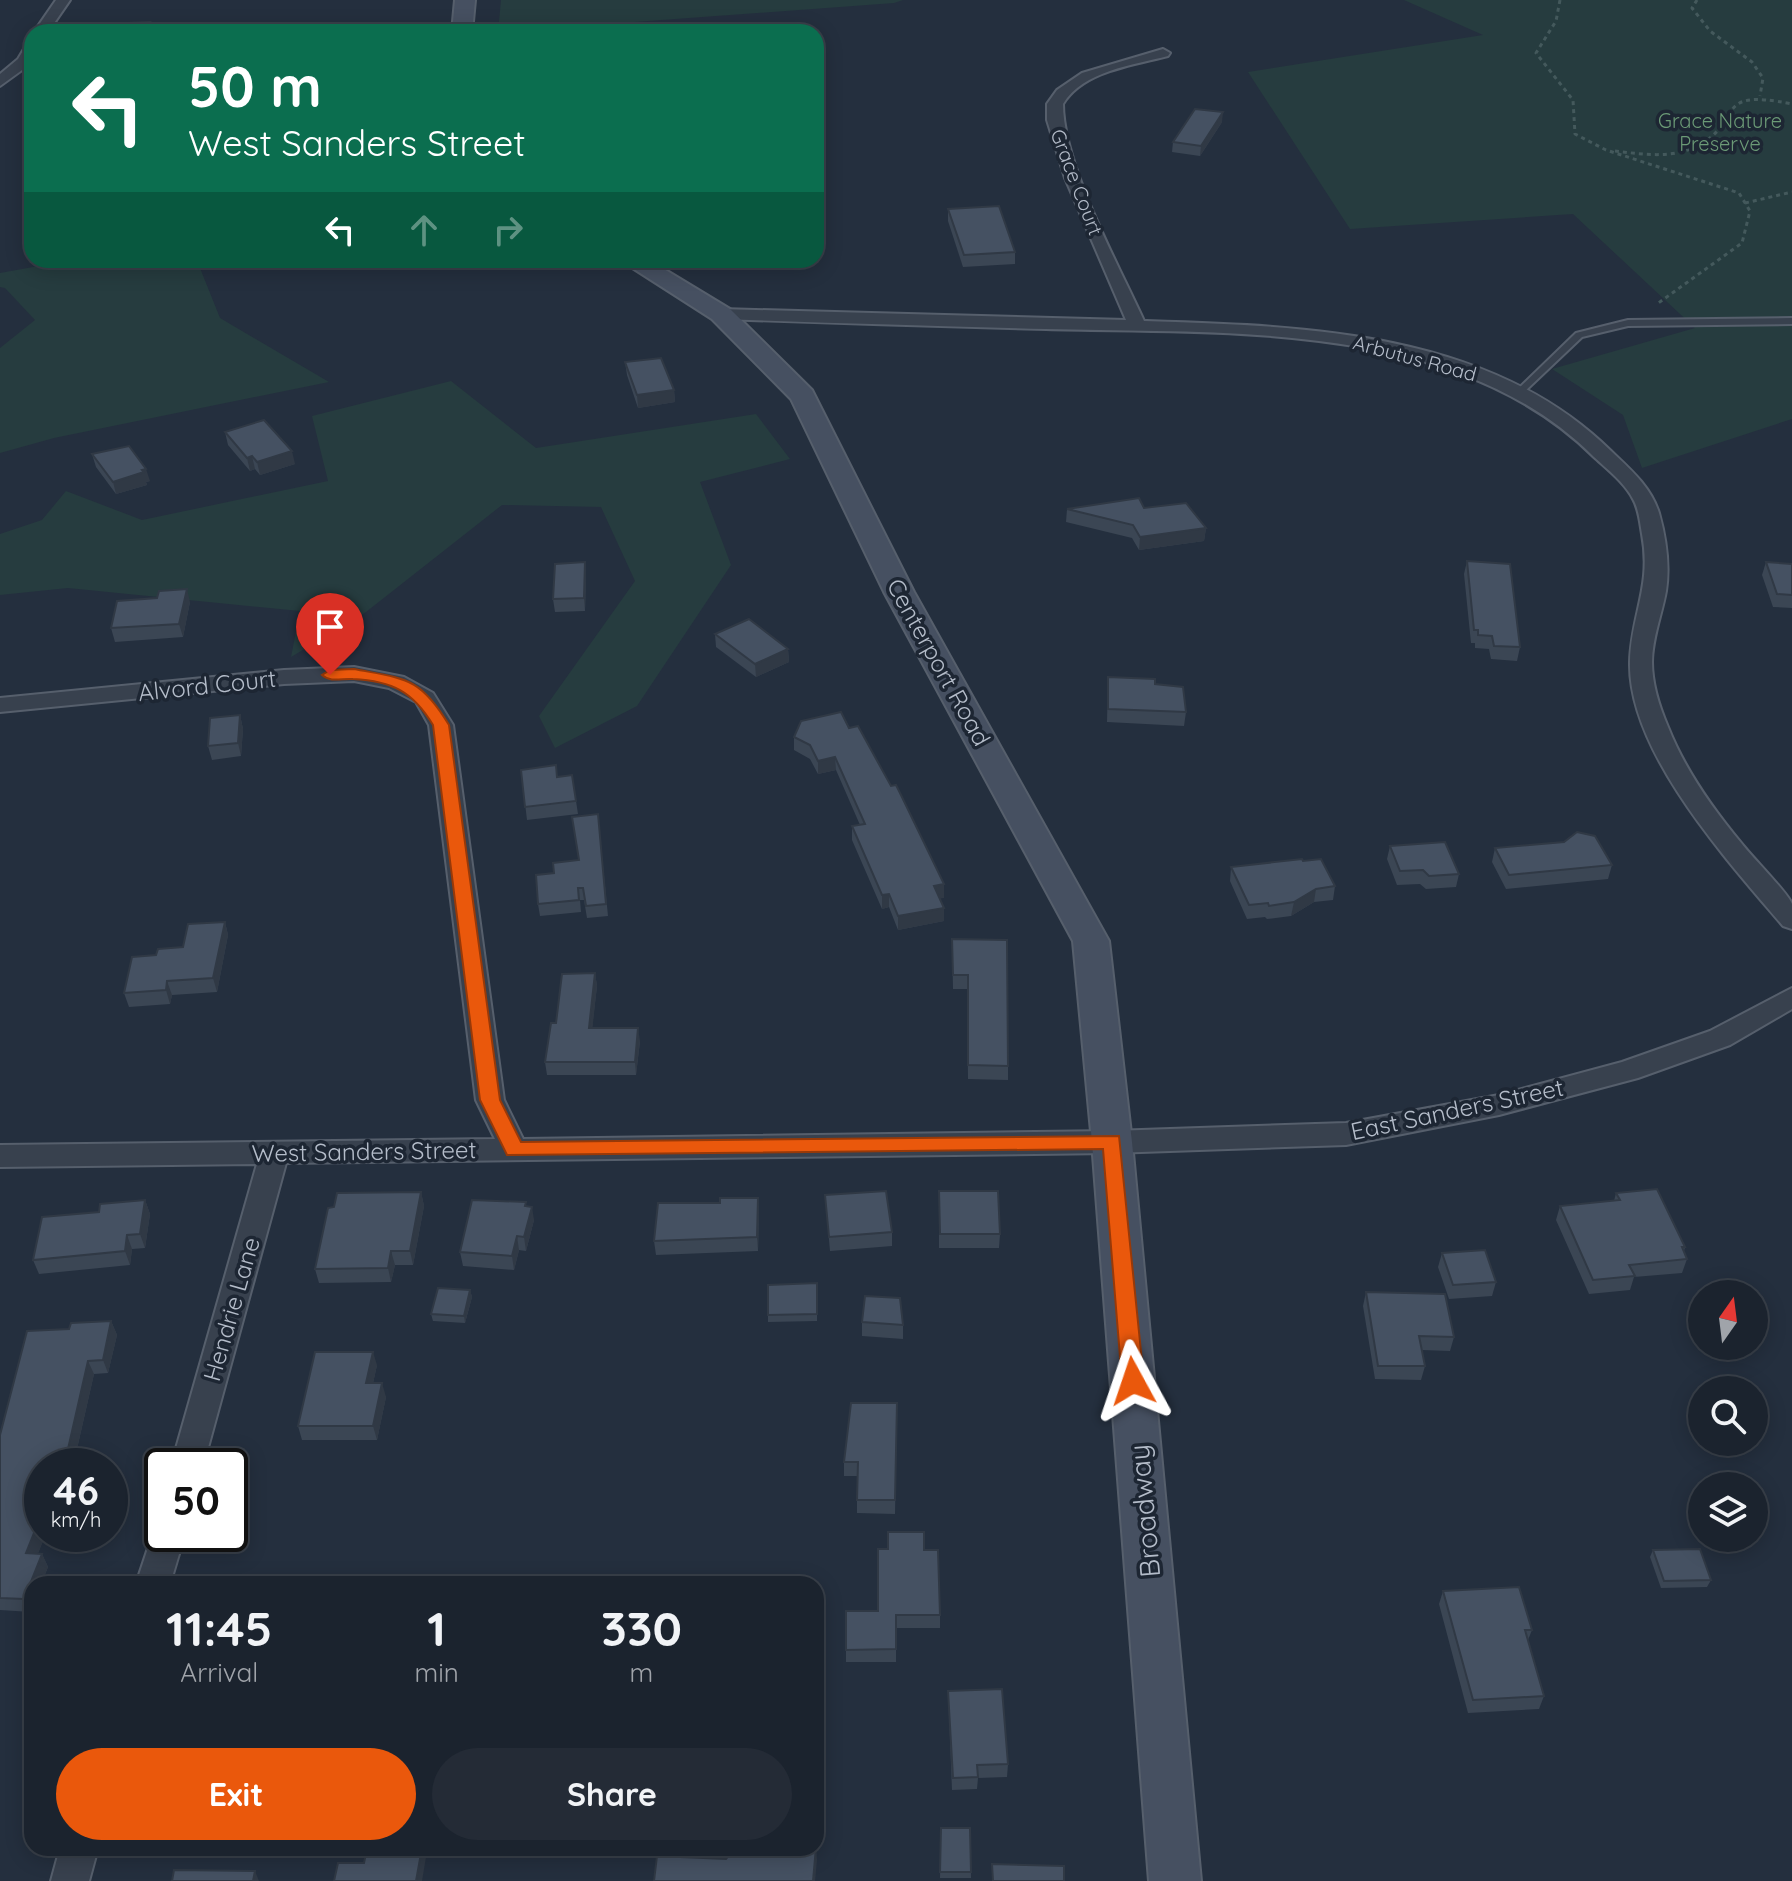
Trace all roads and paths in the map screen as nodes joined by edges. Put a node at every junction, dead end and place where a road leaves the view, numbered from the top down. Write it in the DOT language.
graph roads {
  1 [pos="63,0"];
  2 [pos="465,0"];
  3 [pos="1560,0"];
  4 [pos="1697,0"];
  5 [pos="46,24"];
  6 [pos="463,24"];
  7 [pos="1163,53"];
  8 [pos="24,62"];
  9 [pos="0,81"];
  10 [pos="1760,96"];
  11 [pos="1792,104"];
  12 [pos="1606,150"];
  13 [pos="1792,192"];
  14 [pos="1745,203"];
  15 [pos="645,268"];
  16 [pos="721,314"];
  17 [pos="1792,321"];
  18 [pos="1628,323"];
  19 [pos="1138,327"];
  20 [pos="1519,392"];
  21 [pos="0,705"];
  22 [pos="1792,920"];
  23 [pos="1790,1001"];
  24 [pos="1112,1142"];
  25 [pos="514,1149"];
  26 [pos="275,1152"];
  27 [pos="0,1156"];
  28 [pos="192,1448"];
  29 [pos="163,1552"];
  30 [pos="155,1576"];
  31 [pos="77,1856"];
  32 [pos="70,1881"];
  33 [pos="1175,1881"];
  1 -- 5 [label="street"];
  2 -- 6 [label="main road"];
  3 -- 12 [label="path"];
  4 -- 10 [label="path"];
  7 -- 19 [label="street, Grace Court"];
  8 -- 9 [label="street"];
  10 -- 11 [label="path"];
  10 -- 12 [label="path"];
  12 -- 14 [label="path"];
  13 -- 14 [label="path"];
  14 -- 18 [label="path"];
  15 -- 16 [label="main road, Centerport Road"];
  16 -- 19 [label="street, Arbutus Road"];
  16 -- 24 [label="main road, Centerport Road"];
  17 -- 18 [label="lane"];
  18 -- 20 [label="lane"];
  19 -- 20 [label="street, Arbutus Road"];
  20 -- 22 [label="street, Arbutus Road"];
  21 -- 25 [label="street, Alvord Court"];
  23 -- 24 [label="street, East Sanders Street"];
  24 -- 25 [label="street, West Sanders Street"];
  24 -- 33 [label="main road, Broadway"];
  25 -- 26 [label="street, West Sanders Street"];
  26 -- 27 [label="street, West Sanders Street"];
  26 -- 28 [label="street, Hendrie Lane"];
  29 -- 30 [label="street"];
  31 -- 32 [label="street"];
}
